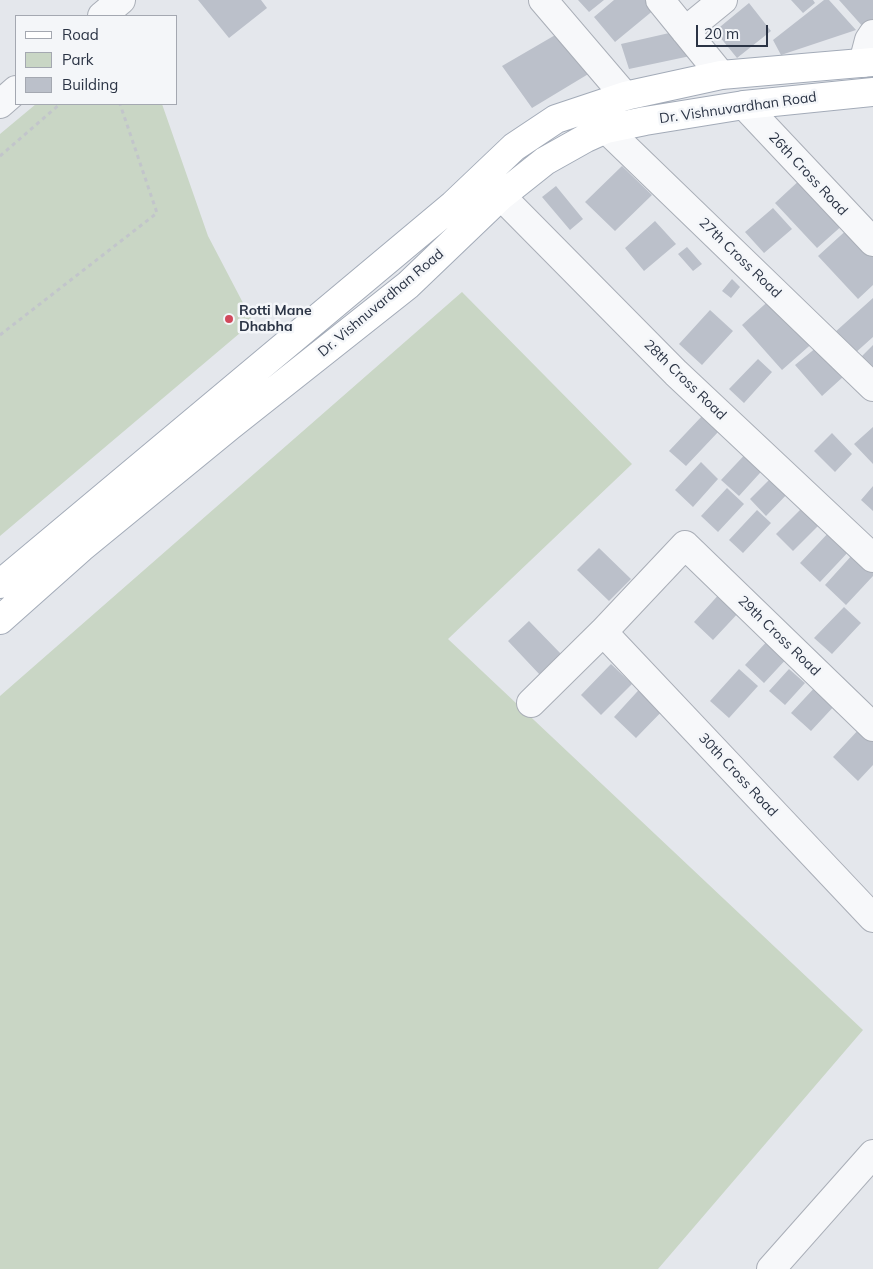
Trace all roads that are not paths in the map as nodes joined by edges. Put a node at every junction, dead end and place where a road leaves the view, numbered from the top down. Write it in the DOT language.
graph roads {
  1 [pos="121,0"];
  2 [pos="543,0"];
  3 [pos="660,0"];
  4 [pos="724,0"];
  5 [pos="103,15"];
  6 [pos="685,31"];
  7 [pos="873,34"];
  8 [pos="868,62"];
  9 [pos="727,75"];
  10 [pos="15,91"];
  11 [pos="873,92"];
  12 [pos="625,96"];
  13 [pos="0,104"];
  14 [pos="742,106"];
  15 [pos="606,130"];
  16 [pos="502,196"];
  17 [pos="873,242"];
  18 [pos="873,386"];
  19 [pos="873,558"];
  20 [pos="0,584"];
  21 [pos="0,620"];
  22 [pos="603,632"];
  23 [pos="532,703"];
  24 [pos="873,727"];
  25 [pos="873,918"];
  26 [pos="873,1154"];
  27 [pos="771,1269"];
  1 -- 5 [label="street"];
  2 -- 12 [label="street"];
  3 -- 6 [label="street"];
  4 -- 6 [label="street"];
  6 -- 9 [label="street"];
  7 -- 8 [label="street"];
  8 -- 9 [label="main road, Dr. Vishnuvardhan Road"];
  9 -- 12 [label="main road, Dr. Vishnuvardhan Road"];
  9 -- 14 [label="main road"];
  10 -- 13 [label="street"];
  11 -- 14 [label="main road, Dr. Vishnuvardhan Road"];
  12 -- 20 [label="main road, Dr. Vishnuvardhan Road"];
  14 -- 15 [label="main road, Dr. Vishnuvardhan Road"];
  14 -- 17 [label="street, 26th Cross Road"];
  15 -- 16 [label="main road, Dr. Vishnuvardhan Road"];
  15 -- 18 [label="street, 27th Cross Road"];
  16 -- 19 [label="street, 28th Cross Road"];
  16 -- 21 [label="main road, Dr. Vishnuvardhan Road"];
  22 -- 23 [label="street"];
  22 -- 24 [label="street, 29th Cross Road"];
  22 -- 25 [label="street, 30th Cross Road"];
  26 -- 27 [label="street"];
}
